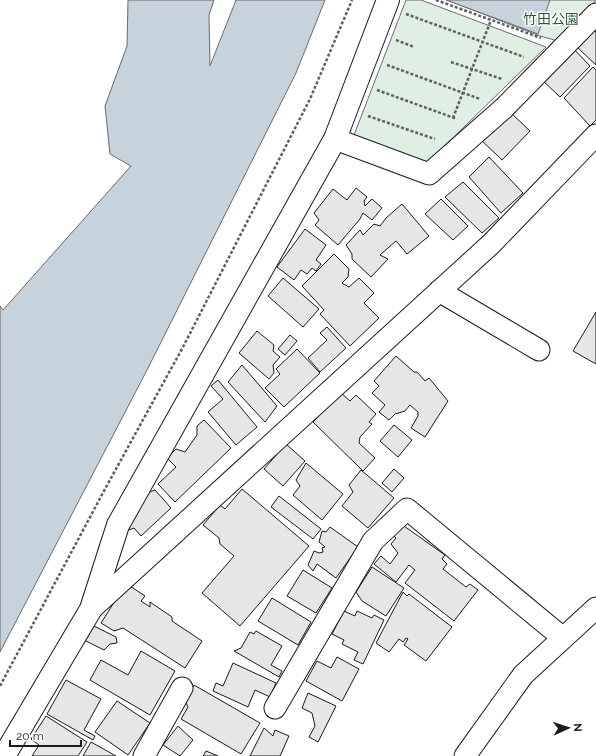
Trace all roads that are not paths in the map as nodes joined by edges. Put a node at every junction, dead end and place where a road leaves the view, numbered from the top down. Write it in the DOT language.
graph roads {
  1 [pos="386,3"];
  2 [pos="596,14"];
  3 [pos="596,135"];
  4 [pos="335,139"];
  5 [pos="440,291"];
  6 [pos="539,350"];
  7 [pos="596,608"];
  8 [pos="91,609"];
  9 [pos="563,638"];
  10 [pos="182,688"];
  11 [pos="275,708"];
  12 [pos="4,756"];
  13 [pos="144,756"];
  14 [pos="465,756"];
  1 -- 4 [label="street"];
  2 -- 4 [label="street"];
  3 -- 5 [label="street"];
  4 -- 8 [label="street"];
  5 -- 6 [label="street"];
  5 -- 8 [label="street"];
  7 -- 9 [label="street"];
  8 -- 12 [label="street"];
  9 -- 11 [label="street"];
  9 -- 14 [label="street"];
  10 -- 13 [label="street"];
}
